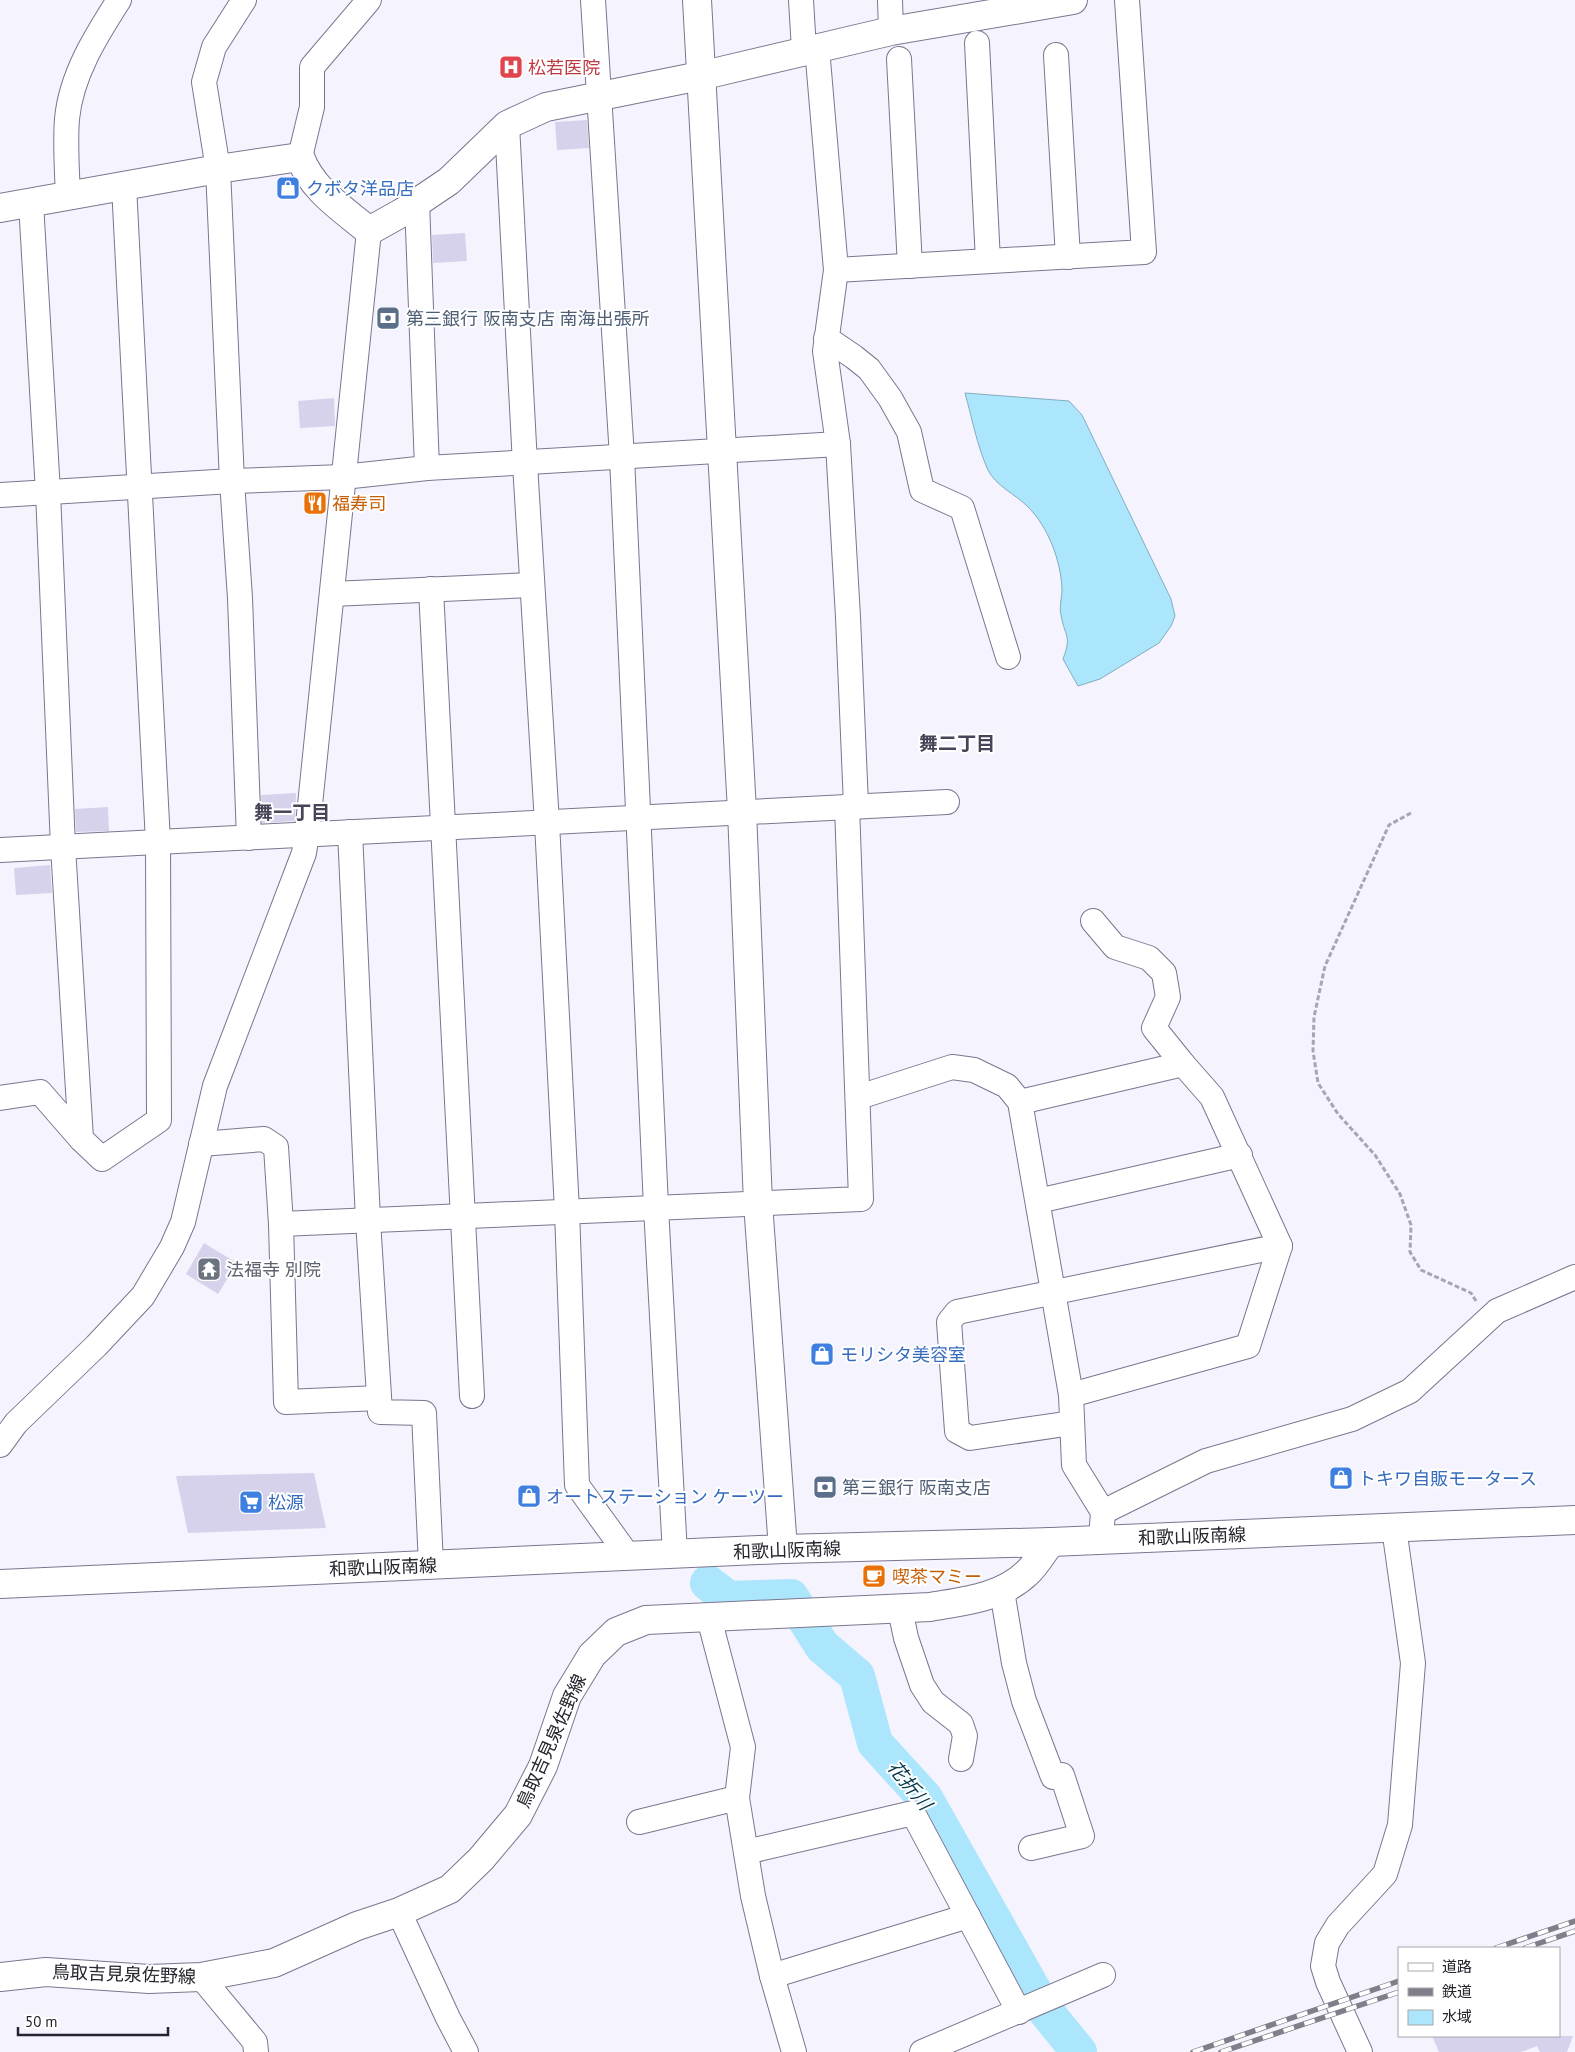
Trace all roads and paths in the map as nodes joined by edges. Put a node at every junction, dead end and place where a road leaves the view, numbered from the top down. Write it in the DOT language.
graph roads {
  1 [pos="120,0"];
  2 [pos="244,0"];
  3 [pos="368,0"];
  4 [pos="594,0"];
  5 [pos="697,0"];
  6 [pos="801,0"];
  7 [pos="890,0"];
  8 [pos="1072,0"];
  9 [pos="1128,0"];
  10 [pos="984,7"];
  11 [pos="891,31"];
  12 [pos="977,43"];
  13 [pos="810,49"];
  14 [pos="1056,55"];
  15 [pos="899,59"];
  16 [pos="700,76"];
  17 [pos="598,95"];
  18 [pos="506,125"];
  19 [pos="300,158"];
  20 [pos="218,169"];
  21 [pos="124,186"];
  22 [pos="68,196"];
  23 [pos="417,202"];
  24 [pos="31,203"];
  25 [pos="0,208"];
  26 [pos="369,230"];
  27 [pos="1068,257"];
  28 [pos="988,261"];
  29 [pos="910,266"];
  30 [pos="836,270"];
  31 [pos="826,338"];
  32 [pos="838,444"];
  33 [pos="721,450"];
  34 [pos="622,457"];
  35 [pos="525,464"];
  36 [pos="428,468"];
  37 [pos="343,477"];
  38 [pos="232,481"];
  39 [pos="140,486"];
  40 [pos="48,492"];
  41 [pos="0,495"];
  42 [pos="532,585"];
  43 [pos="431,589"];
  44 [pos="332,594"];
  45 [pos="1008,657"];
  46 [pos="947,802"];
  47 [pos="852,806"];
  48 [pos="742,811"];
  49 [pos="1411,813"];
  50 [pos="638,817"];
  51 [pos="547,823"];
  52 [pos="444,828"];
  53 [pos="350,832"];
  54 [pos="307,834"];
  55 [pos="249,838"];
  56 [pos="158,842"];
  57 [pos="63,846"];
  58 [pos="0,850"];
  59 [pos="1093,920"];
  60 [pos="1183,1064"];
  61 [pos="859,1097"];
  62 [pos="0,1098"];
  63 [pos="1020,1102"];
  64 [pos="81,1139"];
  65 [pos="201,1144"];
  66 [pos="1240,1155"];
  67 [pos="1038,1201"];
  68 [pos="758,1203"];
  69 [pos="656,1207"];
  70 [pos="566,1212"];
  71 [pos="462,1216"];
  72 [pos="368,1220"];
  73 [pos="281,1224"];
  74 [pos="1280,1246"];
  75 [pos="1575,1277"];
  76 [pos="1053,1293"];
  77 [pos="1485,1322"];
  78 [pos="1071,1395"];
  79 [pos="472,1396"];
  80 [pos="380,1398"];
  81 [pos="1072,1423"];
  82 [pos="0,1445"];
  83 [pos="1103,1512"];
  84 [pos="1575,1520"];
  85 [pos="1394,1528"];
  86 [pos="1101,1540"];
  87 [pos="1051,1542"];
  88 [pos="783,1549"];
  89 [pos="675,1554"];
  90 [pos="629,1556"];
  91 [pos="431,1565"];
  92 [pos="0,1584"];
  93 [pos="1002,1591"];
  94 [pos="900,1609"];
  95 [pos="709,1618"];
  96 [pos="961,1759"];
  97 [pos="737,1798"];
  98 [pos="640,1822"];
  99 [pos="1031,1848"];
  100 [pos="746,1852"];
  101 [pos="399,1912"];
  102 [pos="968,1916"];
  103 [pos="1103,1975"];
  104 [pos="772,1976"];
  105 [pos="0,1977"];
  106 [pos="201,1977"];
  107 [pos="1019,2012"];
  108 [pos="256,2052"];
  109 [pos="466,2052"];
  110 [pos="794,2052"];
  111 [pos="922,2052"];
  112 [pos="1360,2052"];
  1 -- 22 [label="street"];
  2 -- 20 [label="street"];
  3 -- 19 [label="street"];
  4 -- 17 [label="street"];
  5 -- 16 [label="main road"];
  6 -- 13 [label="street"];
  7 -- 11 [label="street"];
  8 -- 10 [label="main road"];
  9 -- 27 [label="street"];
  10 -- 11 [label="main road"];
  11 -- 13 [label="main road"];
  12 -- 28 [label="street"];
  13 -- 16 [label="main road"];
  13 -- 30 [label="street"];
  14 -- 27 [label="street"];
  15 -- 29 [label="street"];
  16 -- 17 [label="main road"];
  16 -- 33 [label="main road"];
  17 -- 18 [label="main road"];
  17 -- 34 [label="street"];
  18 -- 23 [label="main road"];
  18 -- 35 [label="street"];
  19 -- 20 [label="main road"];
  19 -- 26 [label="main road"];
  20 -- 21 [label="main road"];
  20 -- 38 [label="street"];
  21 -- 22 [label="main road"];
  21 -- 39 [label="street"];
  22 -- 24 [label="main road"];
  23 -- 26 [label="main road"];
  23 -- 36 [label="street"];
  24 -- 25 [label="main road"];
  24 -- 40 [label="street"];
  26 -- 37 [label="street"];
  27 -- 28 [label="street"];
  28 -- 29 [label="street"];
  29 -- 30 [label="street"];
  30 -- 31 [label="street"];
  31 -- 32 [label="street"];
  31 -- 45 [label="street"];
  32 -- 33 [label="street"];
  32 -- 47 [label="street"];
  33 -- 34 [label="street"];
  33 -- 48 [label="main road"];
  34 -- 35 [label="street"];
  34 -- 50 [label="street"];
  35 -- 36 [label="street"];
  35 -- 42 [label="street"];
  36 -- 37 [label="street"];
  37 -- 38 [label="street"];
  37 -- 44 [label="street"];
  38 -- 39 [label="street"];
  38 -- 55 [label="street"];
  39 -- 40 [label="street"];
  39 -- 56 [label="street"];
  40 -- 41 [label="street"];
  40 -- 57 [label="street"];
  42 -- 43 [label="street"];
  42 -- 51 [label="street"];
  43 -- 44 [label="street"];
  43 -- 52 [label="street"];
  44 -- 54 [label="street"];
  46 -- 47 [label="street"];
  47 -- 48 [label="street"];
  47 -- 61 [label="street"];
  48 -- 50 [label="street"];
  48 -- 68 [label="main road"];
  49 -- 77 [label="path"];
  50 -- 51 [label="street"];
  50 -- 69 [label="street"];
  51 -- 52 [label="street"];
  51 -- 70 [label="street"];
  52 -- 53 [label="street"];
  52 -- 71 [label="street"];
  53 -- 54 [label="street"];
  53 -- 72 [label="street"];
  54 -- 55 [label="street"];
  54 -- 65 [label="street"];
  55 -- 56 [label="street"];
  56 -- 57 [label="street"];
  56 -- 64 [label="street"];
  57 -- 58 [label="street"];
  57 -- 64 [label="street"];
  59 -- 60 [label="street"];
  60 -- 63 [label="street"];
  60 -- 66 [label="street"];
  61 -- 63 [label="street"];
  61 -- 68 [label="street"];
  62 -- 64 [label="street"];
  63 -- 67 [label="street"];
  65 -- 73 [label="street"];
  65 -- 82 [label="street"];
  66 -- 67 [label="street"];
  66 -- 74 [label="street"];
  67 -- 76 [label="street"];
  68 -- 69 [label="street"];
  68 -- 88 [label="main road"];
  69 -- 70 [label="street"];
  69 -- 89 [label="street"];
  70 -- 71 [label="street"];
  70 -- 90 [label="street"];
  71 -- 72 [label="street"];
  71 -- 79 [label="street"];
  72 -- 73 [label="street"];
  72 -- 80 [label="street"];
  73 -- 80 [label="street"];
  74 -- 76 [label="street"];
  74 -- 78 [label="street"];
  75 -- 77 [label="street"];
  76 -- 78 [label="street"];
  76 -- 81 [label="street"];
  77 -- 83 [label="street"];
  78 -- 81 [label="street"];
  80 -- 91 [label="street"];
  81 -- 83 [label="street"];
  83 -- 86 [label="street"];
  84 -- 85 [label="main road, 和歌山阪南線"];
  85 -- 86 [label="main road, 和歌山阪南線"];
  85 -- 112 [label="street"];
  86 -- 87 [label="main road, 和歌山阪南線"];
  87 -- 88 [label="main road, 和歌山阪南線"];
  87 -- 93 [label="main road, 鳥取吉見泉佐野線"];
  88 -- 89 [label="main road, 和歌山阪南線"];
  89 -- 90 [label="main road, 和歌山阪南線"];
  90 -- 91 [label="main road, 和歌山阪南線"];
  91 -- 92 [label="main road, 和歌山阪南線"];
  93 -- 94 [label="main road, 鳥取吉見泉佐野線"];
  93 -- 99 [label="street"];
  94 -- 95 [label="main road, 鳥取吉見泉佐野線"];
  94 -- 96 [label="street"];
  95 -- 97 [label="street"];
  95 -- 101 [label="main road, 鳥取吉見泉佐野線"];
  97 -- 98 [label="street"];
  97 -- 100 [label="street"];
  100 -- 102 [label="street"];
  100 -- 104 [label="street"];
  101 -- 106 [label="main road, 鳥取吉見泉佐野線"];
  101 -- 109 [label="street"];
  102 -- 104 [label="street"];
  102 -- 107 [label="street"];
  103 -- 107 [label="street"];
  104 -- 110 [label="street"];
  105 -- 106 [label="main road, 鳥取吉見泉佐野線"];
  106 -- 108 [label="street"];
  107 -- 111 [label="street"];
}
